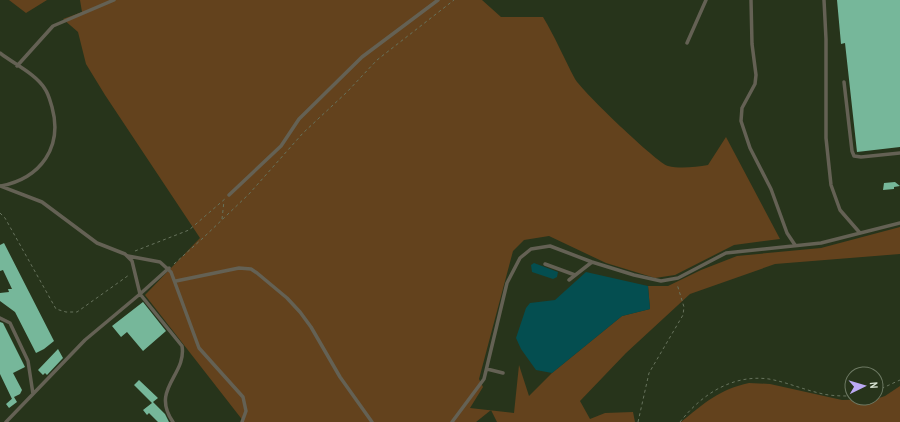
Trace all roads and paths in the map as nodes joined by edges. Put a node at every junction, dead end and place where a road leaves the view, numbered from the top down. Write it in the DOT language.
graph roads {
  1 [pos="114,0"];
  2 [pos="438,0"];
  3 [pos="454,0"];
  4 [pos="706,0"];
  5 [pos="751,0"];
  6 [pos="824,0"];
  7 [pos="687,43"];
  8 [pos="0,53"];
  9 [pos="17,66"];
  10 [pos="844,82"];
  11 [pos="900,153"];
  12 [pos="0,186"];
  13 [pos="229,195"];
  14 [pos="225,199"];
  15 [pos="0,213"];
  16 [pos="222,220"];
  17 [pos="900,222"];
  18 [pos="860,233"];
  19 [pos="795,245"];
  20 [pos="128,256"];
  21 [pos="592,262"];
  22 [pos="545,264"];
  23 [pos="168,268"];
  24 [pos="134,271"];
  25 [pos="575,275"];
  26 [pos="676,278"];
  27 [pos="569,280"];
  28 [pos="176,281"];
  29 [pos="140,294"];
  30 [pos="0,318"];
  31 [pos="486,369"];
  32 [pos="503,373"];
  33 [pos="900,380"];
  34 [pos="884,387"];
  35 [pos="32,394"];
  36 [pos="844,396"];
  37 [pos="6,422"];
  38 [pos="173,422"];
  39 [pos="242,422"];
  40 [pos="372,422"];
  41 [pos="452,422"];
  42 [pos="638,422"];
  43 [pos="680,422"];
  1 -- 9 [label="lane"];
  2 -- 13 [label="lane"];
  3 -- 16 [label="path"];
  4 -- 7 [label="lane"];
  5 -- 19 [label="lane"];
  6 -- 18 [label="lane"];
  8 -- 9 [label="lane"];
  9 -- 12 [label="lane"];
  10 -- 11 [label="lane"];
  12 -- 20 [label="lane"];
  13 -- 14 [label="path"];
  14 -- 16 [label="path"];
  14 -- 20 [label="path"];
  15 -- 24 [label="path"];
  16 -- 23 [label="path"];
  17 -- 18 [label="lane"];
  18 -- 19 [label="lane"];
  19 -- 26 [label="lane"];
  20 -- 23 [label="lane"];
  20 -- 24 [label="lane"];
  21 -- 25 [label="lane"];
  21 -- 26 [label="lane"];
  21 -- 31 [label="lane"];
  22 -- 25 [label="lane"];
  23 -- 28 [label="lane"];
  23 -- 29 [label="lane"];
  24 -- 29 [label="lane"];
  25 -- 27 [label="lane"];
  26 -- 42 [label="path"];
  28 -- 39 [label="lane"];
  28 -- 40 [label="lane"];
  29 -- 35 [label="lane"];
  29 -- 38 [label="lane"];
  30 -- 35 [label="lane"];
  31 -- 32 [label="lane"];
  31 -- 41 [label="lane"];
  33 -- 34 [label="path"];
  35 -- 37 [label="lane"];
  36 -- 43 [label="path"];
}
